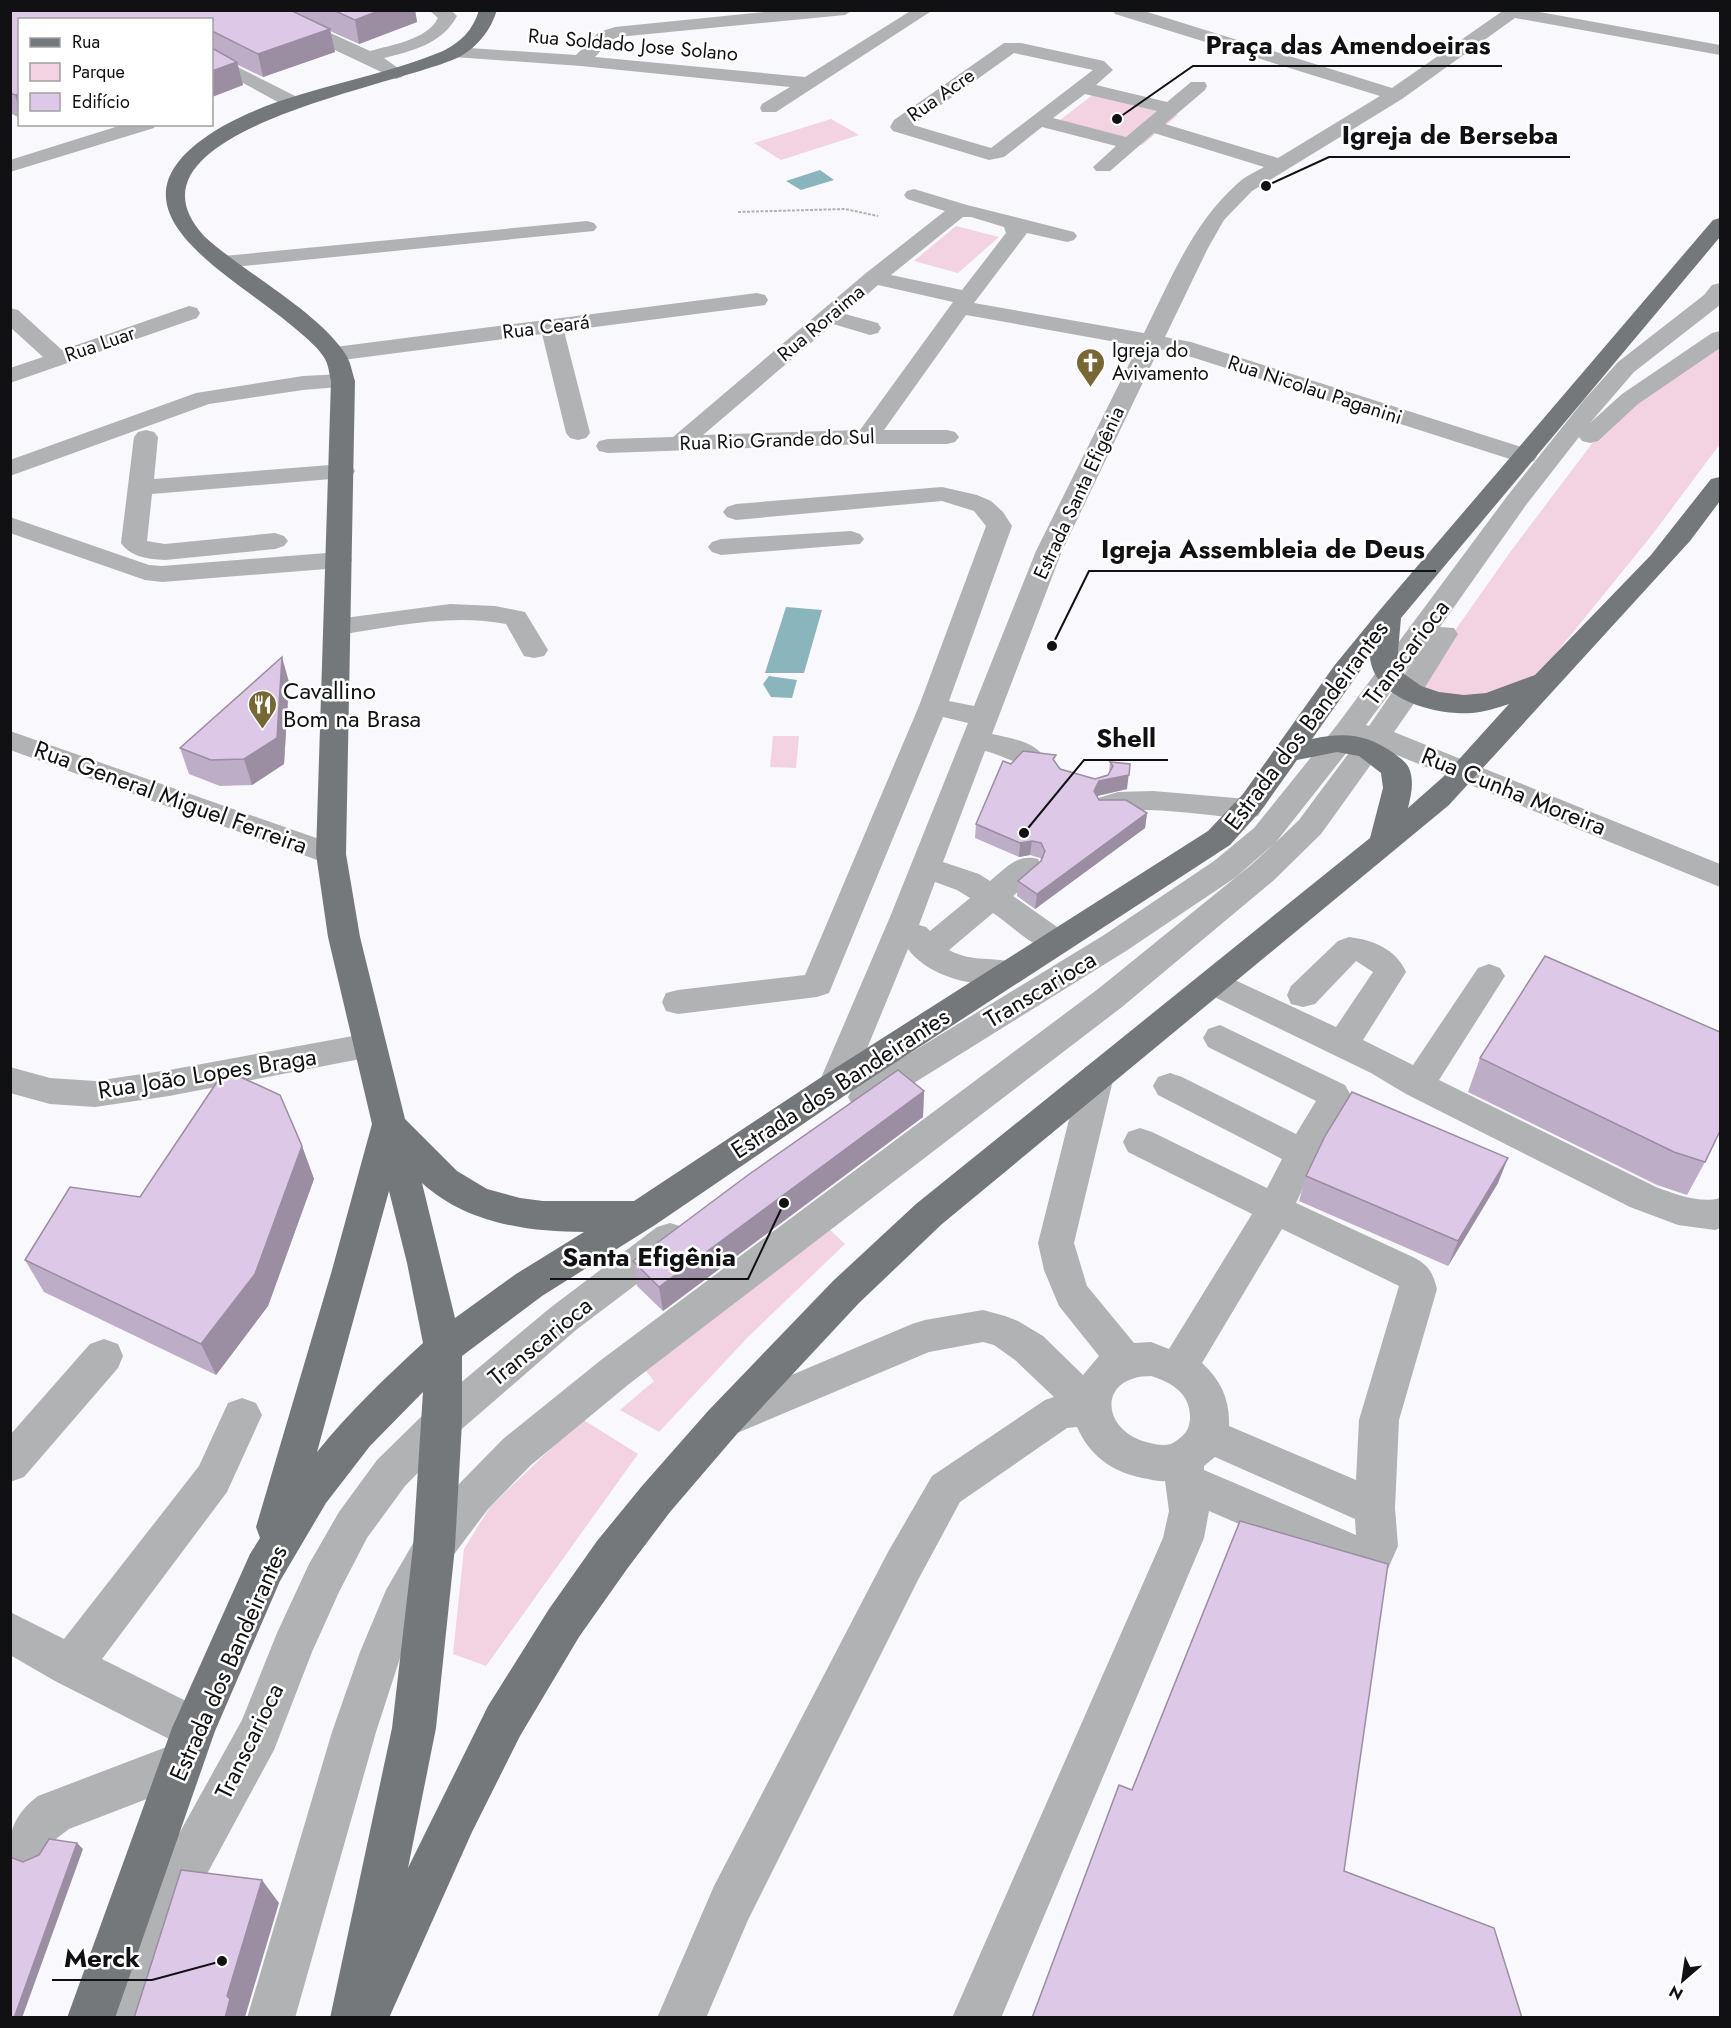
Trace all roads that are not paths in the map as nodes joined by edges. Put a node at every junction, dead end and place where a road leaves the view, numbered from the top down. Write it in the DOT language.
graph roads {
  1 [pos="265,10"];
  2 [pos="436,10"];
  3 [pos="488,10"];
  4 [pos="845,10"];
  5 [pos="925,10"];
  6 [pos="1121,10"];
  7 [pos="1515,12"];
  8 [pos="722,22"];
  9 [pos="1720,50"];
  10 [pos="454,52"];
  11 [pos="368,57"];
  12 [pos="213,60"];
  13 [pos="581,61"];
  14 [pos="689,72"];
  15 [pos="396,73"];
  16 [pos="808,83"];
  17 [pos="1198,86"];
  18 [pos="1083,88"];
  19 [pos="1395,95"];
  20 [pos="294,104"];
  21 [pos="769,108"];
  22 [pos="1171,109"];
  23 [pos="1041,121"];
  24 [pos="140,126"];
  25 [pos="1151,126"];
  26 [pos="1130,144"];
  27 [pos="1280,165"];
  28 [pos="10,166"];
  29 [pos="1103,167"];
  30 [pos="914,195"];
  31 [pos="964,210"];
  32 [pos="1012,223"];
  33 [pos="1720,224"];
  34 [pos="588,227"];
  35 [pos="1067,236"];
  36 [pos="224,262"];
  37 [pos="874,278"];
  38 [pos="1720,290"];
  39 [pos="757,300"];
  40 [pos="963,302"];
  41 [pos="189,313"];
  42 [pos="10,315"];
  43 [pos="829,316"];
  44 [pos="551,326"];
  45 [pos="870,327"];
  46 [pos="1720,338"];
  47 [pos="1152,342"];
  48 [pos="334,354"];
  49 [pos="58,358"];
  50 [pos="10,376"];
  51 [pos="343,381"];
  52 [pos="578,433"];
  53 [pos="867,437"];
  54 [pos="947,437"];
  55 [pos="146,438"];
  56 [pos="680,443"];
  57 [pos="608,446"];
  58 [pos="1525,456"];
  59 [pos="10,469"];
  60 [pos="343,471"];
  61 [pos="1720,484"];
  62 [pos="140,488"];
  63 [pos="1712,506"];
  64 [pos="10,524"];
  65 [pos="851,539"];
  66 [pos="274,541"];
  67 [pos="759,544"];
  68 [pos="722,547"];
  69 [pos="339,560"];
  70 [pos="1388,617"];
  71 [pos="337,627"];
  72 [pos="534,650"];
  73 [pos="1546,681"];
  74 [pos="1397,683"];
  75 [pos="933,706"];
  76 [pos="979,728"];
  77 [pos="10,740"];
  78 [pos="1357,740"];
  79 [pos="1294,743"];
  80 [pos="1030,757"];
  81 [pos="1466,772"];
  82 [pos="1118,795"];
  83 [pos="1246,809"];
  84 [pos="1384,843"];
  85 [pos="331,854"];
  86 [pos="926,867"];
  87 [pos="1027,867"];
  88 [pos="1720,876"];
  89 [pos="991,896"];
  90 [pos="906,917"];
  91 [pos="1056,942"];
  92 [pos="927,951"];
  93 [pos="1010,972"];
  94 [pos="1489,976"];
  95 [pos="1213,983"];
  96 [pos="1303,994"];
  97 [pos="678,1002"];
  98 [pos="1220,1038"];
  99 [pos="1342,1044"];
  100 [pos="369,1046"];
  101 [pos="1097,1076"];
  102 [pos="10,1080"];
  103 [pos="1418,1085"];
  104 [pos="1170,1086"];
  105 [pos="840,1098"];
  106 [pos="389,1125"];
  107 [pos="1140,1143"];
  108 [pos="1302,1153"];
  109 [pos="756,1171"];
  110 [pos="1275,1209"];
  111 [pos="1720,1214"];
  112 [pos="642,1215"];
  113 [pos="443,1349"];
  114 [pos="104,1356"];
  115 [pos="1152,1362"];
  116 [pos="1076,1410"];
  117 [pos="242,1415"];
  118 [pos="442,1422"];
  119 [pos="722,1423"];
  120 [pos="1193,1459"];
  121 [pos="10,1464"];
  122 [pos="1376,1508"];
  123 [pos="434,1547"];
  124 [pos="265,1568"];
  125 [pos="10,1632"];
  126 [pos="70,1666"];
  127 [pos="187,1746"];
  128 [pos="28,1843"];
  129 [pos="91,2018"];
  130 [pos="129,2018"];
  131 [pos="272,2018"];
  132 [pos="354,2018"];
  133 [pos="364,2018"];
  134 [pos="681,2018"];
  135 [pos="976,2018"];
  1 -- 11 [label="street"];
  2 -- 11 [label="street"];
  3 -- 10 [label="main road"];
  4 -- 8 [label="street"];
  5 -- 16 [label="street"];
  6 -- 19 [label="street"];
  7 -- 9 [label="street"];
  7 -- 19 [label="street, Estrada Santa Efigênia"];
  8 -- 13 [label="street"];
  8 -- 14 [label="street"];
  10 -- 13 [label="street, Rua Soldado Jose Solano"];
  10 -- 15 [label="main road"];
  11 -- 15 [label="street"];
  12 -- 20 [label="street"];
  13 -- 14 [label="street, Rua Soldado Jose Solano"];
  14 -- 16 [label="street, Rua Soldado Jose Solano"];
  15 -- 20 [label="main road"];
  16 -- 21 [label="street"];
  17 -- 22 [label="street"];
  18 -- 22 [label="street"];
  18 -- 23 [label="street, Rua Acre"];
  18 -- 23 [label="street, Rua Acre"];
  19 -- 27 [label="street, Estrada Santa Efigênia"];
  20 -- 36 [label="main road"];
  22 -- 25 [label="street"];
  23 -- 26 [label="street"];
  24 -- 28 [label="street"];
  25 -- 26 [label="street"];
  25 -- 27 [label="street"];
  26 -- 29 [label="street"];
  27 -- 47 [label="street, Estrada Santa Efigênia"];
  30 -- 31 [label="street"];
  31 -- 32 [label="street"];
  31 -- 37 [label="street, Rua Roraima"];
  32 -- 35 [label="street"];
  32 -- 40 [label="street"];
  33 -- 58 [label="main road, Estrada dos Bandeirantes"];
  34 -- 36 [label="street"];
  36 -- 48 [label="main road"];
  37 -- 40 [label="street, Rua Nicolau Paganini"];
  37 -- 43 [label="street, Rua Roraima"];
  38 -- 74 [label="street, Transcarioca"];
  39 -- 44 [label="street, Rua Ceará"];
  40 -- 47 [label="street, Rua Nicolau Paganini"];
  40 -- 53 [label="street"];
  41 -- 49 [label="street, Rua Luar"];
  42 -- 49 [label="street"];
  43 -- 45 [label="street"];
  43 -- 56 [label="street, Rua Roraima"];
  44 -- 48 [label="street, Rua Ceará"];
  44 -- 52 [label="street"];
  46 -- 74 [label="street, Transcarioca"];
  47 -- 58 [label="street, Rua Nicolau Paganini"];
  47 -- 76 [label="street, Estrada Santa Efigênia"];
  48 -- 51 [label="main road"];
  49 -- 50 [label="street, Rua Luar"];
  51 -- 59 [label="street"];
  51 -- 60 [label="main road"];
  53 -- 54 [label="street, Rua Rio Grande do Sul"];
  53 -- 56 [label="street, Rua Rio Grande do Sul"];
  55 -- 62 [label="street"];
  56 -- 57 [label="street, Rua Rio Grande do Sul"];
  58 -- 70 [label="main road, Estrada dos Bandeirantes"];
  60 -- 62 [label="street"];
  60 -- 69 [label="main road"];
  61 -- 63 [label="main road"];
  62 -- 66 [label="street"];
  63 -- 73 [label="main road"];
  64 -- 69 [label="street"];
  65 -- 67 [label="street"];
  67 -- 68 [label="street"];
  67 -- 75 [label="street"];
  69 -- 71 [label="main road"];
  70 -- 74 [label="main road"];
  70 -- 79 [label="main road, Estrada dos Bandeirantes"];
  71 -- 72 [label="street"];
  71 -- 85 [label="main road"];
  73 -- 74 [label="main road"];
  73 -- 81 [label="main road"];
  74 -- 78 [label="street, Transcarioca"];
  75 -- 76 [label="street"];
  75 -- 97 [label="street"];
  76 -- 80 [label="street"];
  76 -- 86 [label="street, Estrada Santa Efigênia"];
  77 -- 85 [label="street, Rua General Miguel Ferreira"];
  78 -- 79 [label="main road"];
  78 -- 81 [label="street, Rua Cunha Moreira"];
  78 -- 84 [label="main road"];
  78 -- 105 [label="street, Transcarioca"];
  78 -- 123 [label="street, Transcarioca"];
  79 -- 83 [label="main road, Estrada dos Bandeirantes"];
  81 -- 84 [label="main road"];
  81 -- 88 [label="street, Rua Cunha Moreira"];
  82 -- 83 [label="street"];
  83 -- 91 [label="main road, Estrada dos Bandeirantes"];
  84 -- 95 [label="main road"];
  85 -- 100 [label="main road"];
  86 -- 89 [label="street"];
  86 -- 90 [label="street, Estrada Santa Efigênia"];
  87 -- 89 [label="street"];
  89 -- 91 [label="street"];
  89 -- 92 [label="street"];
  90 -- 92 [label="street"];
  90 -- 105 [label="street, Estrada Santa Efigênia"];
  91 -- 93 [label="main road, Estrada dos Bandeirantes"];
  92 -- 93 [label="street"];
  93 -- 105 [label="main road, Estrada dos Bandeirantes"];
  94 -- 103 [label="street"];
  95 -- 99 [label="street"];
  95 -- 101 [label="main road"];
  96 -- 99 [label="street"];
  98 -- 108 [label="street"];
  99 -- 103 [label="street"];
  100 -- 102 [label="street, Rua João Lopes Braga"];
  100 -- 106 [label="main road"];
  101 -- 115 [label="street"];
  101 -- 119 [label="main road"];
  103 -- 111 [label="street"];
  104 -- 108 [label="street"];
  105 -- 112 [label="main road, Estrada dos Bandeirantes"];
  106 -- 112 [label="main road"];
  106 -- 113 [label="main road"];
  106 -- 124 [label="main road"];
  107 -- 110 [label="street"];
  108 -- 110 [label="street"];
  109 -- 118 [label="street, Transcarioca"];
  110 -- 115 [label="street"];
  110 -- 122 [label="street"];
  112 -- 113 [label="main road, Estrada dos Bandeirantes"];
  113 -- 118 [label="main road"];
  113 -- 124 [label="main road, Estrada dos Bandeirantes"];
  114 -- 121 [label="street"];
  115 -- 116 [label="street"];
  115 -- 120 [label="street"];
  116 -- 119 [label="street"];
  116 -- 120 [label="street"];
  116 -- 134 [label="street"];
  117 -- 126 [label="street"];
  118 -- 123 [label="main road"];
  118 -- 130 [label="street, Transcarioca"];
  119 -- 133 [label="main road"];
  120 -- 122 [label="street"];
  120 -- 122 [label="street"];
  120 -- 135 [label="street"];
  123 -- 131 [label="street, Transcarioca"];
  123 -- 132 [label="main road"];
  124 -- 127 [label="main road, Estrada dos Bandeirantes"];
  125 -- 126 [label="street"];
  126 -- 127 [label="street"];
  127 -- 128 [label="street"];
  127 -- 129 [label="main road, Estrada dos Bandeirantes"];
}
